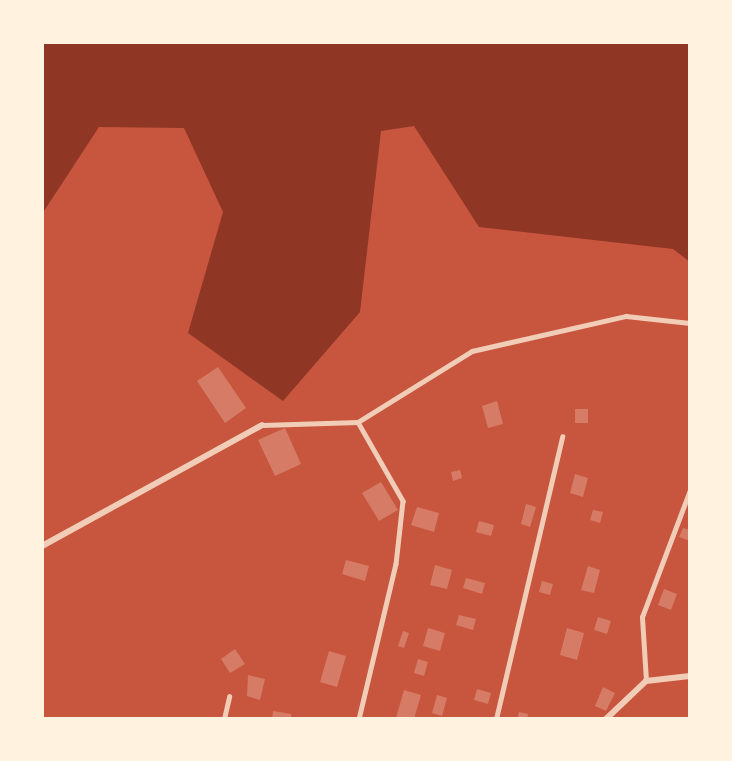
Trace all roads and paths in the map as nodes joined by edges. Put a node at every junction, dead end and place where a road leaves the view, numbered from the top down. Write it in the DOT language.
graph roads {
  1 [pos="690,323"];
  2 [pos="358,422"];
  3 [pos="262,425"];
  4 [pos="562,437"];
  5 [pos="690,490"];
  6 [pos="42,546"];
  7 [pos="690,676"];
  8 [pos="646,681"];
  9 [pos="229,697"];
  10 [pos="224,719"];
  11 [pos="359,719"];
  12 [pos="496,719"];
  13 [pos="606,719"];
  1 -- 2 [label="lane"];
  2 -- 3 [label="lane"];
  2 -- 11 [label="lane"];
  3 -- 6 [label="street"];
  4 -- 12 [label="lane"];
  5 -- 8 [label="lane"];
  7 -- 8 [label="street"];
  8 -- 13 [label="street"];
  9 -- 10 [label="lane"];
}
